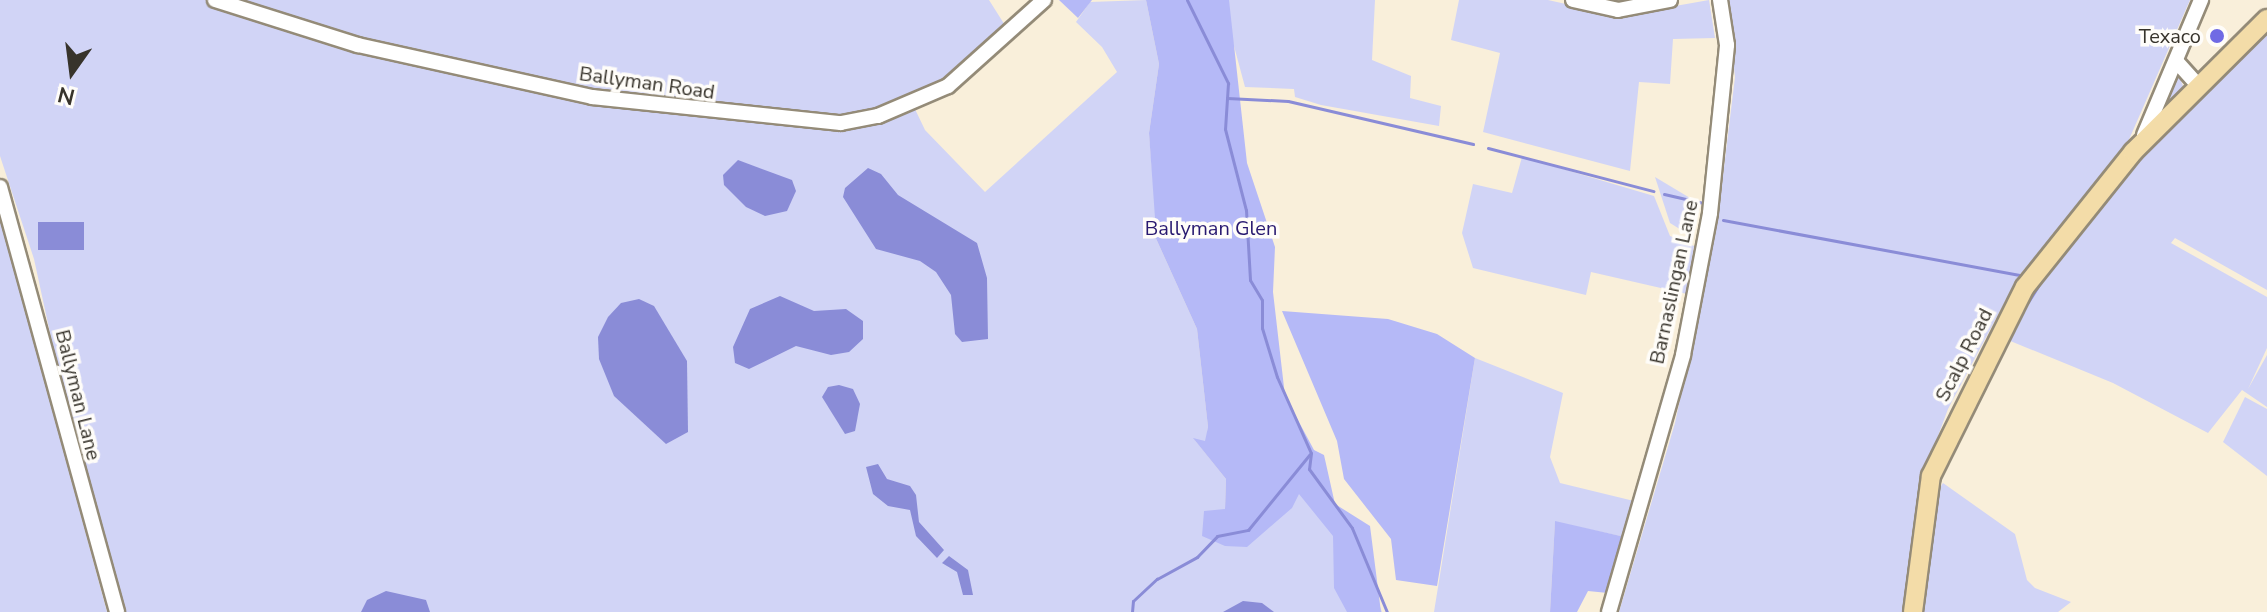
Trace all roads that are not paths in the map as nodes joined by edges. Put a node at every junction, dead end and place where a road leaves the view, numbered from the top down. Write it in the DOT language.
graph roads {
  1 [pos="215,0"];
  2 [pos="1044,0"];
  3 [pos="1573,0"];
  4 [pos="1670,0"];
  5 [pos="1720,0"];
  6 [pos="2201,0"];
  7 [pos="1592,3"];
  8 [pos="2267,19"];
  9 [pos="2177,62"];
  10 [pos="2198,85"];
  11 [pos="2133,152"];
  12 [pos="0,187"];
  13 [pos="117,612"];
  14 [pos="1609,612"];
  15 [pos="1913,612"];
  1 -- 2 [label="street, Ballyman Road"];
  3 -- 7 [label="street"];
  4 -- 7 [label="street"];
  5 -- 14 [label="street, Barnaslingan Lane"];
  6 -- 9 [label="street"];
  8 -- 10 [label="main road, Scalp Road"];
  9 -- 10 [label="street"];
  9 -- 11 [label="street"];
  10 -- 11 [label="main road, Scalp Road"];
  11 -- 15 [label="main road, Scalp Road"];
  12 -- 13 [label="street, Ballyman Lane"];
}
